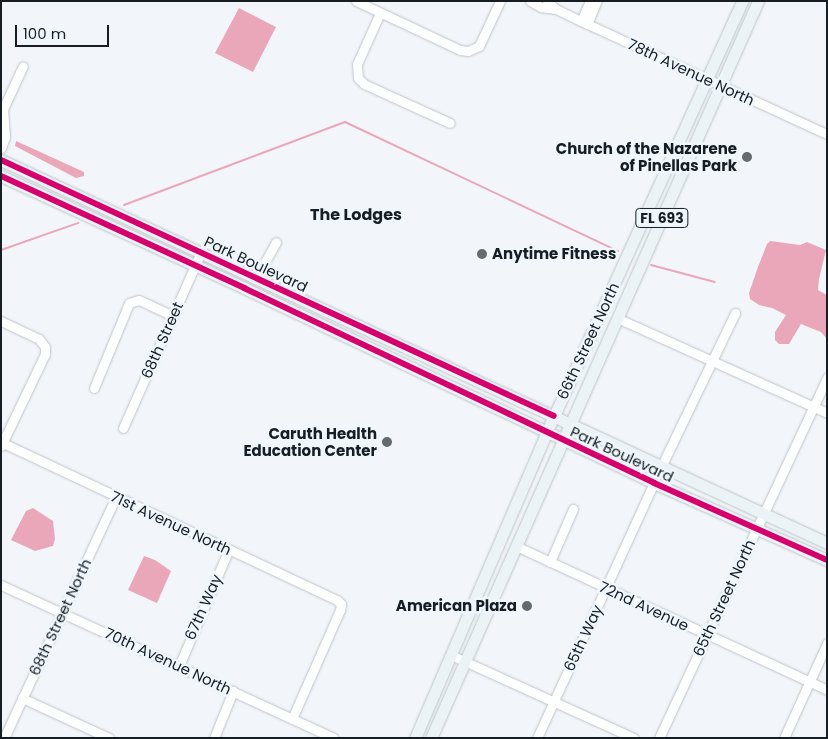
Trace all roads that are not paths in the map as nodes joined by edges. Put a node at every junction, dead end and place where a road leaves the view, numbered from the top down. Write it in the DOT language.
graph roads {
  1 [pos="356,1"];
  2 [pos="500,1"];
  3 [pos="530,1"];
  4 [pos="547,1"];
  5 [pos="590,1"];
  6 [pos="597,1"];
  7 [pos="742,1"];
  8 [pos="758,1"];
  9 [pos="556,9"];
  10 [pos="380,13"];
  11 [pos="584,22"];
  12 [pos="23,66"];
  13 [pos="707,79"];
  14 [pos="720,85"];
  15 [pos="450,123"];
  16 [pos="827,134"];
  17 [pos="1,148"];
  18 [pos="1,160"];
  19 [pos="1,176"];
  20 [pos="276,242"];
  21 [pos="200,252"];
  22 [pos="194,266"];
  23 [pos="256,278"];
  24 [pos="736,313"];
  25 [pos="172,316"];
  26 [pos="617,318"];
  27 [pos="1,321"];
  28 [pos="353,340"];
  29 [pos="402,346"];
  30 [pos="714,361"];
  31 [pos="827,377"];
  32 [pos="94,388"];
  33 [pos="813,406"];
  34 [pos="827,412"];
  35 [pos="554,416"];
  36 [pos="570,424"];
  37 [pos="123,428"];
  38 [pos="546,433"];
  39 [pos="562,440"];
  40 [pos="2,443"];
  41 [pos="661,467"];
  42 [pos="654,483"];
  43 [pos="116,497"];
  44 [pos="573,509"];
  45 [pos="763,514"];
  46 [pos="756,529"];
  47 [pos="827,543"];
  48 [pos="516,546"];
  49 [pos="229,550"];
  50 [pos="827,560"];
  51 [pos="550,562"];
  52 [pos="1,585"];
  53 [pos="607,588"];
  54 [pos="62,612"];
  55 [pos="707,635"];
  56 [pos="827,643"];
  57 [pos="451,655"];
  58 [pos="464,661"];
  59 [pos="179,666"];
  60 [pos="809,682"];
  61 [pos="827,690"];
  62 [pos="234,691"];
  63 [pos="22,698"];
  64 [pos="553,702"];
  65 [pos="292,719"];
  66 [pos="4,738"];
  67 [pos="109,738"];
  68 [pos="214,738"];
  69 [pos="333,738"];
  70 [pos="415,738"];
  71 [pos="431,738"];
  72 [pos="537,738"];
  73 [pos="634,738"];
  74 [pos="659,738"];
  75 [pos="784,738"];
  1 -- 10 [label="street"];
  2 -- 10 [label="street"];
  3 -- 9 [label="street, 78th Avenue North"];
  4 -- 9 [label="street, 78th Avenue North"];
  5 -- 11 [label="street"];
  6 -- 11 [label="street"];
  7 -- 13 [label="main road, 66th Street North / FL 693"];
  8 -- 14 [label="main road, 66th Street North / FL 693"];
  9 -- 11 [label="street, 78th Avenue North"];
  10 -- 15 [label="street"];
  11 -- 13 [label="street, 78th Avenue North"];
  12 -- 17 [label="street"];
  13 -- 14 [label="street, 78th Avenue North"];
  13 -- 35 [label="main road, 66th Street North / FL 693"];
  14 -- 16 [label="street, 78th Avenue North"];
  14 -- 26 [label="main road, 66th Street North / FL 693"];
  18 -- 21 [label="main road, Park Boulevard"];
  19 -- 22 [label="main road, Park Boulevard"];
  20 -- 23 [label="street"];
  21 -- 22 [label="street, 68th Street"];
  21 -- 23 [label="main road, Park Boulevard"];
  22 -- 25 [label="street, 68th Street"];
  22 -- 28 [label="main road, Park Boulevard"];
  23 -- 29 [label="main road, Park Boulevard"];
  24 -- 30 [label="street"];
  25 -- 32 [label="street"];
  25 -- 37 [label="street, 68th Street"];
  26 -- 30 [label="street"];
  26 -- 36 [label="main road, 66th Street North / FL 693"];
  27 -- 40 [label="street"];
  28 -- 29 [label="main road"];
  28 -- 38 [label="main road, Park Boulevard"];
  29 -- 35 [label="main road, Park Boulevard"];
  30 -- 33 [label="street"];
  30 -- 41 [label="street"];
  31 -- 33 [label="street, 65th Street North"];
  33 -- 34 [label="street"];
  33 -- 45 [label="street, 65th Street North"];
  35 -- 36 [label="main road, Park Boulevard"];
  35 -- 38 [label="main road, 66th Street North / FL 693"];
  36 -- 39 [label="main road, 66th Street North / FL 693"];
  36 -- 41 [label="main road, Park Boulevard"];
  38 -- 39 [label="main road, Park Boulevard"];
  38 -- 57 [label="main road, 66th Street North / FL 693"];
  39 -- 42 [label="main road, Park Boulevard"];
  39 -- 48 [label="main road, 66th Street North / FL 693"];
  40 -- 43 [label="street, 71st Avenue North"];
  41 -- 45 [label="main road, Park Boulevard"];
  42 -- 46 [label="main road, Park Boulevard"];
  42 -- 53 [label="street, 65th Way"];
  43 -- 49 [label="street, 71st Avenue North"];
  43 -- 54 [label="street, 68th Street North"];
  44 -- 51 [label="street"];
  45 -- 46 [label="street, 65th Street North"];
  45 -- 47 [label="main road, Park Boulevard"];
  46 -- 50 [label="main road, Park Boulevard"];
  46 -- 55 [label="street, 65th Street North"];
  48 -- 51 [label="street, 72nd Avenue"];
  48 -- 58 [label="main road, 66th Street North / FL 693"];
  49 -- 59 [label="street, 67th Way"];
  49 -- 65 [label="street, 71st Avenue North"];
  51 -- 53 [label="street, 72nd Avenue"];
  52 -- 54 [label="street, 70th Avenue North"];
  53 -- 55 [label="street, 72nd Avenue"];
  53 -- 64 [label="street, 65th Way"];
  54 -- 59 [label="street, 70th Avenue North"];
  54 -- 63 [label="street, 68th Street North"];
  55 -- 60 [label="street, 72nd Avenue"];
  55 -- 74 [label="street, 65th Street North"];
  56 -- 60 [label="street"];
  57 -- 58 [label="street"];
  57 -- 70 [label="main road, 66th Street North / FL 693"];
  58 -- 64 [label="street"];
  58 -- 71 [label="main road, 66th Street North / FL 693"];
  59 -- 62 [label="street, 70th Avenue North"];
  60 -- 61 [label="street, 72nd Avenue"];
  60 -- 75 [label="street"];
  62 -- 65 [label="street, 70th Avenue North"];
  62 -- 68 [label="street"];
  63 -- 66 [label="street, 68th Street North"];
  63 -- 67 [label="street"];
  64 -- 72 [label="street, 65th Way"];
  64 -- 73 [label="street"];
  65 -- 69 [label="street, 70th Avenue North"];
}
